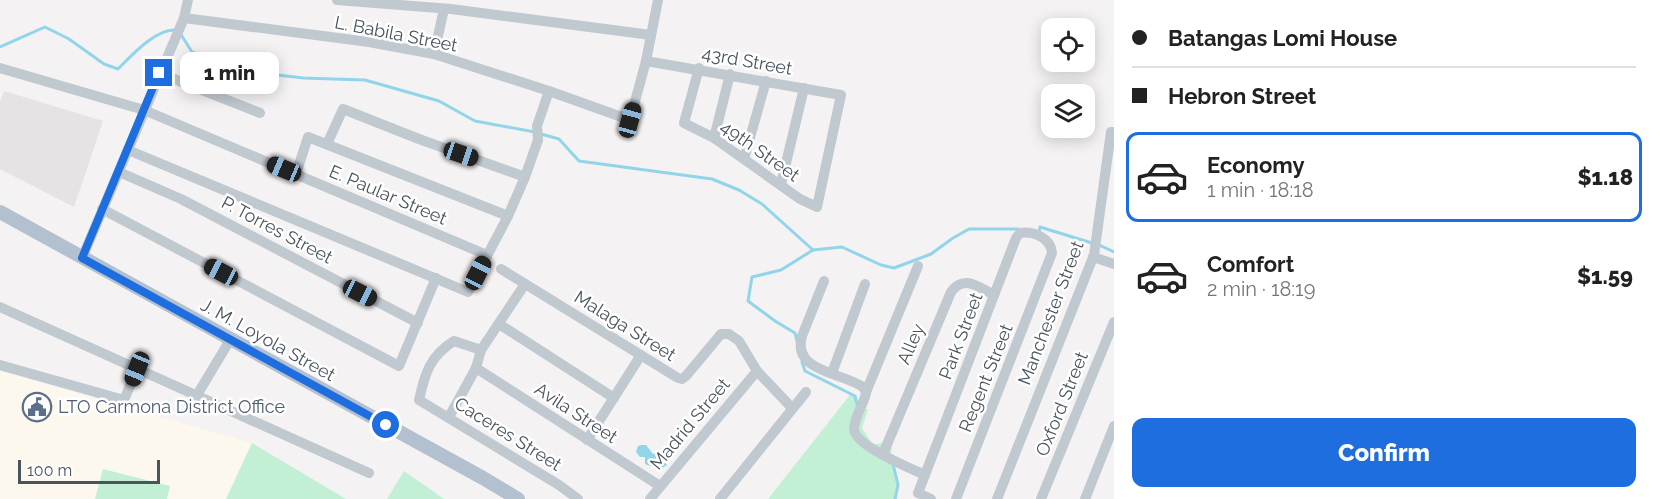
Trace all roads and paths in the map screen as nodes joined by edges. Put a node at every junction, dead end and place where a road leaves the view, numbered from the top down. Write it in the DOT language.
graph roads {
  1 [pos="188,0"];
  2 [pos="337,0"];
  3 [pos="658,0"];
  4 [pos="444,9"];
  5 [pos="182,22"];
  6 [pos="651,35"];
  7 [pos="434,54"];
  8 [pos="646,61"];
  9 [pos="0,68"];
  10 [pos="699,68"];
  11 [pos="159,73"];
  12 [pos="730,74"];
  13 [pos="766,81"];
  14 [pos="804,88"];
  15 [pos="549,91"];
  16 [pos="144,110"];
  17 [pos="260,113"];
  18 [pos="1113,132"];
  19 [pos="714,138"];
  20 [pos="327,144"];
  21 [pos="128,150"];
  22 [pos="744,159"];
  23 [pos="119,172"];
  24 [pos="296,174"];
  25 [pos="525,177"];
  26 [pos="781,184"];
  27 [pos="817,207"];
  28 [pos="102,209"];
  29 [pos="0,212"];
  30 [pos="508,216"];
  31 [pos="487,255"];
  32 [pos="1093,257"];
  33 [pos="82,258"];
  34 [pos="1114,264"];
  35 [pos="918,266"];
  36 [pos="1047,268"];
  37 [pos="501,269"];
  38 [pos="436,278"];
  39 [pos="824,281"];
  40 [pos="525,284"];
  41 [pos="865,284"];
  42 [pos="994,295"];
  43 [pos="0,308"];
  44 [pos="417,322"];
  45 [pos="1114,322"];
  46 [pos="499,324"];
  47 [pos="230,340"];
  48 [pos="481,350"];
  49 [pos="641,355"];
  50 [pos="0,365"];
  51 [pos="476,368"];
  52 [pos="137,369"];
  53 [pos="757,371"];
  54 [pos="832,373"];
  55 [pos="806,392"];
  56 [pos="866,392"];
  57 [pos="197,395"];
  58 [pos="614,398"];
  59 [pos="792,408"];
  60 [pos="449,417"];
  61 [pos="1114,426"];
  62 [pos="587,440"];
  63 [pos="883,454"];
  64 [pos="369,473"];
  65 [pos="925,475"];
  66 [pos="660,486"];
  67 [pos="518,499"];
  68 [pos="578,499"];
  69 [pos="650,499"];
  70 [pos="720,499"];
  71 [pos="931,499"];
  72 [pos="956,499"];
  73 [pos="997,499"];
  74 [pos="1041,499"];
  75 [pos="1085,499"];
  1 -- 5 [label="street"];
  2 -- 4 [label="street"];
  3 -- 6 [label="street"];
  4 -- 6 [label="street"];
  4 -- 7 [label="street"];
  5 -- 7 [label="street, L. Babila Street"];
  5 -- 11 [label="street"];
  6 -- 8 [label="street"];
  7 -- 15 [label="street, L. Babila Street"];
  8 -- 10 [label="street, 43rd Street"];
  8 -- 15 [label="street, L. Babila Street"];
  9 -- 16 [label="street, E. Paular Street"];
  10 -- 12 [label="street, 43rd Street"];
  10 -- 19 [label="street, 49th Street"];
  11 -- 16 [label="street"];
  11 -- 17 [label="street"];
  12 -- 13 [label="street, 43rd Street"];
  12 -- 19 [label="street"];
  13 -- 14 [label="street, 43rd Street"];
  13 -- 22 [label="street"];
  14 -- 26 [label="street"];
  14 -- 27 [label="street, 43rd Street"];
  15 -- 25 [label="street"];
  16 -- 21 [label="street"];
  16 -- 24 [label="street, E. Paular Street"];
  18 -- 32 [label="street, Manchester Street"];
  19 -- 22 [label="street, 49th Street"];
  20 -- 24 [label="street"];
  20 -- 25 [label="street"];
  20 -- 30 [label="street"];
  21 -- 23 [label="street"];
  21 -- 38 [label="street"];
  22 -- 26 [label="street, 49th Street"];
  23 -- 28 [label="street"];
  23 -- 44 [label="street, P. Torres Street"];
  24 -- 31 [label="street, E. Paular Street"];
  25 -- 30 [label="street"];
  26 -- 27 [label="street, 49th Street"];
  28 -- 33 [label="street"];
  28 -- 44 [label="street"];
  29 -- 33 [label="main road, J. M. Loyola Street"];
  30 -- 31 [label="street"];
  31 -- 38 [label="street"];
  32 -- 34 [label="street"];
  32 -- 73 [label="street, Manchester Street"];
  33 -- 47 [label="main road, J. M. Loyola Street"];
  35 -- 56 [label="street, Alley"];
  36 -- 42 [label="street, Park Street"];
  36 -- 72 [label="street, Regent Street"];
  37 -- 40 [label="street, Malaga Street"];
  38 -- 44 [label="street"];
  39 -- 54 [label="street"];
  40 -- 46 [label="street"];
  40 -- 49 [label="street, Malaga Street"];
  41 -- 54 [label="street"];
  42 -- 63 [label="street, Alley"];
  42 -- 65 [label="street, Park Street"];
  43 -- 52 [label="street"];
  45 -- 74 [label="street, Oxford Street"];
  46 -- 48 [label="street"];
  46 -- 58 [label="street"];
  47 -- 57 [label="street"];
  47 -- 67 [label="main road, J. M. Loyola Street"];
  48 -- 51 [label="street"];
  48 -- 60 [label="street, Caceres Street"];
  49 -- 53 [label="street, Malaga Street"];
  49 -- 58 [label="street"];
  50 -- 52 [label="street"];
  51 -- 60 [label="street"];
  51 -- 62 [label="street, Avila Street"];
  52 -- 57 [label="street"];
  53 -- 59 [label="street, Malaga Street"];
  53 -- 66 [label="street, Madrid Street"];
  54 -- 56 [label="street"];
  55 -- 59 [label="street"];
  56 -- 63 [label="street, Alley"];
  57 -- 64 [label="street"];
  58 -- 62 [label="street"];
  59 -- 70 [label="street"];
  60 -- 68 [label="street, Caceres Street"];
  61 -- 75 [label="street"];
  62 -- 66 [label="street, Avila Street"];
  63 -- 65 [label="street, Alley"];
  65 -- 71 [label="street, Park Street"];
  66 -- 69 [label="street, Madrid Street"];
}
